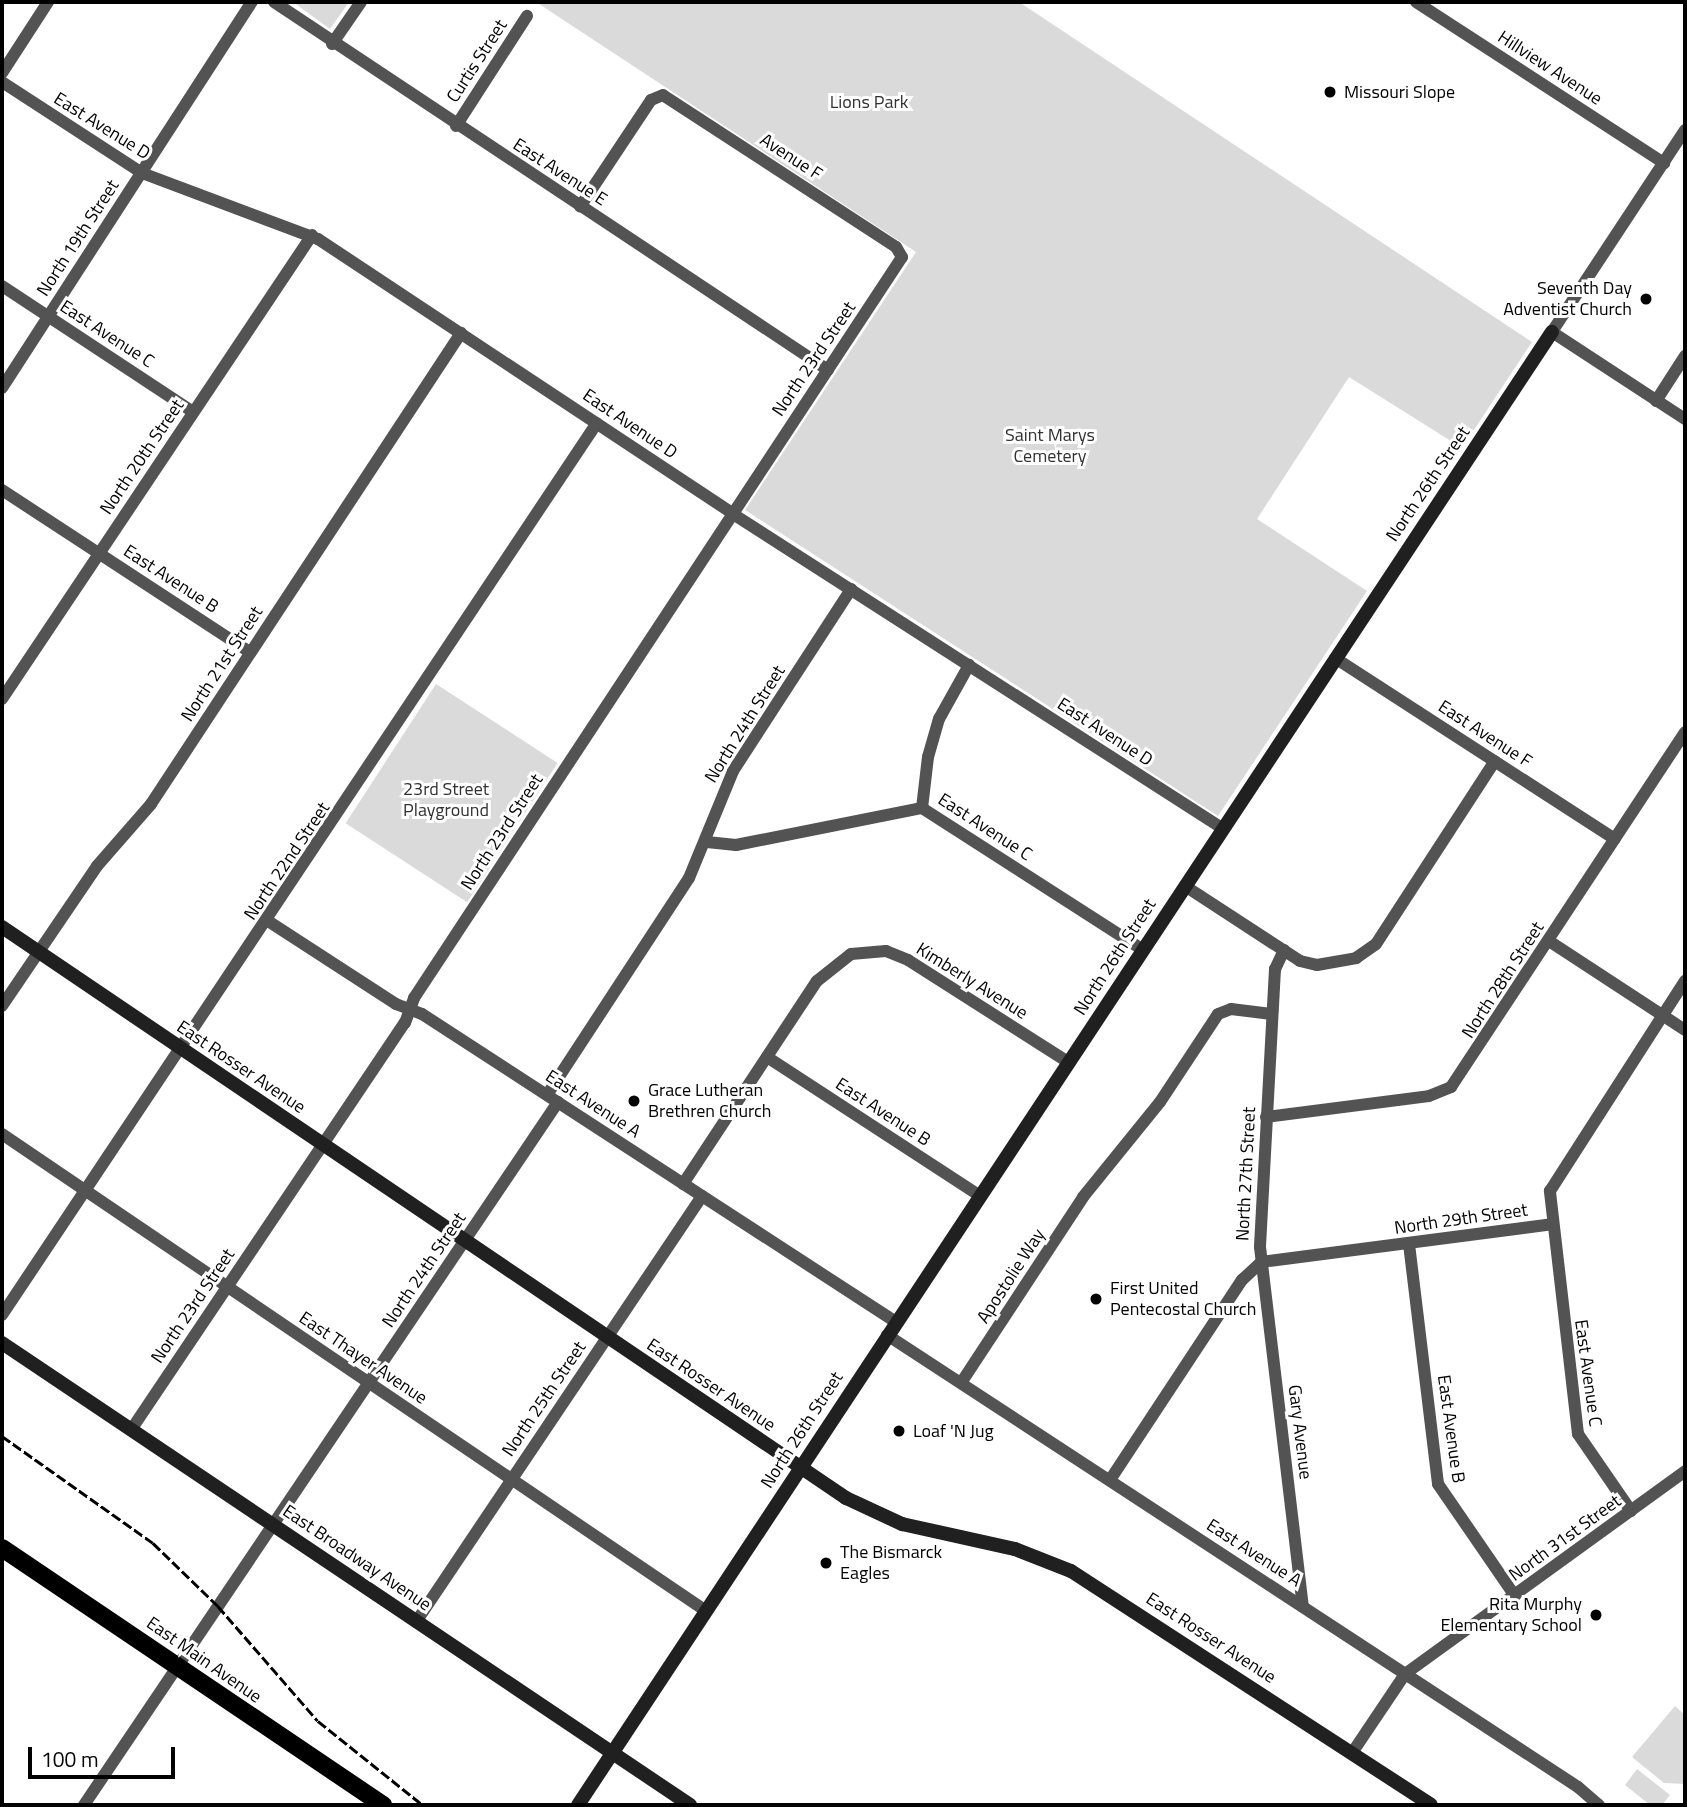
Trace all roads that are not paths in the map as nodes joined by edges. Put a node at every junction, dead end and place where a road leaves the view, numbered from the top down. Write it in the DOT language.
graph roads {
  1 [pos="48,2"];
  2 [pos="252,2"];
  3 [pos="274,2"];
  4 [pos="361,2"];
  5 [pos="1416,2"];
  6 [pos="527,16"];
  7 [pos="332,44"];
  8 [pos="2,73"];
  9 [pos="2,82"];
  10 [pos="456,126"];
  11 [pos="1685,130"];
  12 [pos="1664,163"];
  13 [pos="142,173"];
  14 [pos="580,206"];
  15 [pos="312,235"];
  16 [pos="902,253"];
  17 [pos="2,286"];
  18 [pos="48,316"];
  19 [pos="1552,332"];
  20 [pos="461,333"];
  21 [pos="1685,356"];
  22 [pos="828,370"];
  23 [pos="2,388"];
  24 [pos="1657,401"];
  25 [pos="193,412"];
  26 [pos="1685,419"];
  27 [pos="597,423"];
  28 [pos="2,490"];
  29 [pos="733,514"];
  30 [pos="99,554"];
  31 [pos="851,589"];
  32 [pos="250,652"];
  33 [pos="1335,658"];
  34 [pos="969,665"];
  35 [pos="2,699"];
  36 [pos="1685,732"];
  37 [pos="1495,761"];
  38 [pos="922,808"];
  39 [pos="1222,828"];
  40 [pos="1615,839"];
  41 [pos="707,842"];
  42 [pos="1185,886"];
  43 [pos="268,921"];
  44 [pos="2,927"];
  45 [pos="1549,942"];
  46 [pos="1143,950"];
  47 [pos="1284,950"];
  48 [pos="38,952"];
  49 [pos="1685,981"];
  50 [pos="2,1006"];
  51 [pos="407,1009"];
  52 [pos="1272,1014"];
  53 [pos="1663,1016"];
  54 [pos="1685,1030"];
  55 [pos="180,1048"];
  56 [pos="767,1057"];
  57 [pos="1068,1062"];
  58 [pos="552,1099"];
  59 [pos="1266,1117"];
  60 [pos="2,1134"];
  61 [pos="323,1145"];
  62 [pos="683,1184"];
  63 [pos="85,1191"];
  64 [pos="702,1196"];
  65 [pos="980,1196"];
  66 [pos="1552,1224"];
  67 [pos="465,1240"];
  68 [pos="1409,1244"];
  69 [pos="1261,1262"];
  70 [pos="227,1287"];
  71 [pos="2,1315"];
  72 [pos="896,1322"];
  73 [pos="887,1335"];
  74 [pos="607,1337"];
  75 [pos="2,1343"];
  76 [pos="961,1382"];
  77 [pos="369,1383"];
  78 [pos="131,1430"];
  79 [pos="800,1469"];
  80 [pos="1685,1471"];
  81 [pos="512,1479"];
  82 [pos="1110,1480"];
  83 [pos="1631,1511"];
  84 [pos="273,1525"];
  85 [pos="2,1548"];
  86 [pos="1515,1596"];
  87 [pos="1303,1606"];
  88 [pos="706,1611"];
  89 [pos="416,1622"];
  90 [pos="178,1667"];
  91 [pos="1405,1674"];
  92 [pos="612,1754"];
  93 [pos="1352,1754"];
  94 [pos="84,1805"];
  95 [pos="383,1805"];
  96 [pos="578,1805"];
  97 [pos="690,1805"];
  98 [pos="1431,1805"];
  99 [pos="1599,1805"];
  1 -- 8 [label="street"];
  2 -- 13 [label="street, North 19th Street"];
  3 -- 7 [label="street, East Avenue E"];
  4 -- 7 [label="street"];
  5 -- 12 [label="street, Hillview Avenue"];
  6 -- 10 [label="street, Curtis Street"];
  7 -- 10 [label="street, East Avenue E"];
  9 -- 13 [label="street, East Avenue D"];
  10 -- 14 [label="street, East Avenue E"];
  11 -- 12 [label="street, North 26th Street"];
  12 -- 19 [label="street, North 26th Street"];
  13 -- 15 [label="street, East Avenue D"];
  13 -- 18 [label="street, North 19th Street"];
  14 -- 16 [label="street, Avenue F"];
  14 -- 22 [label="street, East Avenue E"];
  15 -- 20 [label="street, East Avenue D"];
  15 -- 25 [label="street, North 20th Street"];
  16 -- 22 [label="street, North 23rd Street"];
  17 -- 18 [label="street, East Avenue C"];
  18 -- 23 [label="street, North 19th Street"];
  18 -- 25 [label="street, East Avenue C"];
  19 -- 24 [label="street"];
  19 -- 33 [label="street, North 26th Street"];
  20 -- 27 [label="street, East Avenue D"];
  20 -- 32 [label="street, North 21st Street"];
  21 -- 24 [label="street"];
  22 -- 29 [label="street, North 23rd Street"];
  24 -- 26 [label="street"];
  25 -- 30 [label="street, North 20th Street"];
  27 -- 29 [label="street, East Avenue D"];
  27 -- 43 [label="street, North 22nd Street"];
  28 -- 30 [label="street, East Avenue B"];
  29 -- 31 [label="street, East Avenue D"];
  29 -- 51 [label="street, North 23rd Street"];
  30 -- 32 [label="street, East Avenue B"];
  30 -- 35 [label="street, North 20th Street"];
  31 -- 34 [label="street, East Avenue D"];
  31 -- 41 [label="street, North 24th Street"];
  32 -- 48 [label="street, North 21st Street"];
  33 -- 37 [label="street, East Avenue F"];
  33 -- 39 [label="street, North 26th Street"];
  34 -- 38 [label="street"];
  34 -- 39 [label="street, East Avenue D"];
  36 -- 40 [label="street, North 28th Street"];
  37 -- 40 [label="street, East Avenue F"];
  37 -- 47 [label="street"];
  38 -- 41 [label="street, East Avenue C"];
  38 -- 46 [label="street, East Avenue C"];
  39 -- 42 [label="street, North 26th Street"];
  40 -- 45 [label="street, North 28th Street"];
  41 -- 58 [label="street, North 24th Street"];
  42 -- 46 [label="street, North 26th Street"];
  42 -- 47 [label="street"];
  43 -- 51 [label="street, East Avenue A"];
  43 -- 55 [label="street, North 22nd Street"];
  44 -- 48 [label="street, East Rosser Avenue"];
  45 -- 53 [label="street"];
  45 -- 59 [label="street, North 28th Street"];
  46 -- 57 [label="street, North 26th Street"];
  47 -- 52 [label="street, North 27th Street"];
  48 -- 50 [label="street, North 21st Street"];
  48 -- 55 [label="street, East Rosser Avenue"];
  49 -- 53 [label="street, North 29th Street"];
  51 -- 58 [label="street, East Avenue A"];
  51 -- 61 [label="street, North 23rd Street"];
  52 -- 59 [label="street, North 27th Street"];
  52 -- 76 [label="street, Apostolie Way"];
  53 -- 54 [label="street"];
  53 -- 66 [label="street, North 29th Street"];
  55 -- 61 [label="street, East Rosser Avenue"];
  55 -- 63 [label="street, North 22nd Street"];
  56 -- 57 [label="street, Kimberly Avenue"];
  56 -- 62 [label="street"];
  56 -- 65 [label="street, East Avenue B"];
  57 -- 65 [label="street, North 26th Street"];
  58 -- 62 [label="street, East Avenue A"];
  58 -- 67 [label="street, North 24th Street"];
  59 -- 69 [label="street, North 27th Street"];
  60 -- 63 [label="street, East Thayer Avenue"];
  61 -- 67 [label="street, East Rosser Avenue"];
  61 -- 70 [label="street, North 23rd Street"];
  62 -- 64 [label="street, East Avenue A"];
  63 -- 70 [label="street, East Thayer Avenue"];
  63 -- 71 [label="street, North 22nd Street"];
  64 -- 72 [label="street, East Avenue A"];
  64 -- 74 [label="street, North 25th Street"];
  65 -- 72 [label="street, North 26th Street"];
  66 -- 68 [label="street, North 29th Street"];
  66 -- 83 [label="street, East Avenue C"];
  67 -- 74 [label="street, East Rosser Avenue"];
  67 -- 77 [label="street, North 24th Street"];
  68 -- 69 [label="street, North 29th Street"];
  68 -- 86 [label="street, East Avenue B"];
  69 -- 82 [label="street, North 27th Street"];
  69 -- 87 [label="street, Gary Avenue"];
  70 -- 77 [label="street, East Thayer Avenue"];
  70 -- 78 [label="street, North 23rd Street"];
  72 -- 73 [label="street, North 26th Street"];
  73 -- 76 [label="street, East Avenue A"];
  73 -- 79 [label="street, North 26th Street"];
  74 -- 79 [label="street, East Rosser Avenue"];
  74 -- 81 [label="street, North 25th Street"];
  75 -- 78 [label="street, East Broadway Avenue"];
  76 -- 82 [label="street, East Avenue A"];
  77 -- 81 [label="street, East Thayer Avenue"];
  77 -- 84 [label="street, North 24th Street"];
  78 -- 84 [label="street, East Broadway Avenue"];
  79 -- 88 [label="street, North 26th Street"];
  79 -- 93 [label="street, East Rosser Avenue"];
  80 -- 83 [label="street, North 31st Street"];
  81 -- 88 [label="street, East Thayer Avenue"];
  81 -- 89 [label="street, North 25th Street"];
  82 -- 87 [label="street, East Avenue A"];
  83 -- 86 [label="street, North 31st Street"];
  84 -- 89 [label="street, East Broadway Avenue"];
  84 -- 90 [label="street, North 24th Street"];
  85 -- 90 [label="main road, East Main Avenue"];
  86 -- 91 [label="street, North 31st Street"];
  87 -- 91 [label="street, East Avenue A"];
  88 -- 92 [label="street, North 26th Street"];
  89 -- 92 [label="street, East Broadway Avenue"];
  90 -- 94 [label="street, North 24th Street"];
  90 -- 95 [label="main road, East Main Avenue"];
  91 -- 93 [label="street, North 31st Street"];
  91 -- 99 [label="street, East Avenue A"];
  92 -- 96 [label="street, North 26th Street"];
  92 -- 97 [label="street, East Broadway Avenue"];
  93 -- 98 [label="street, East Rosser Avenue"];
}
